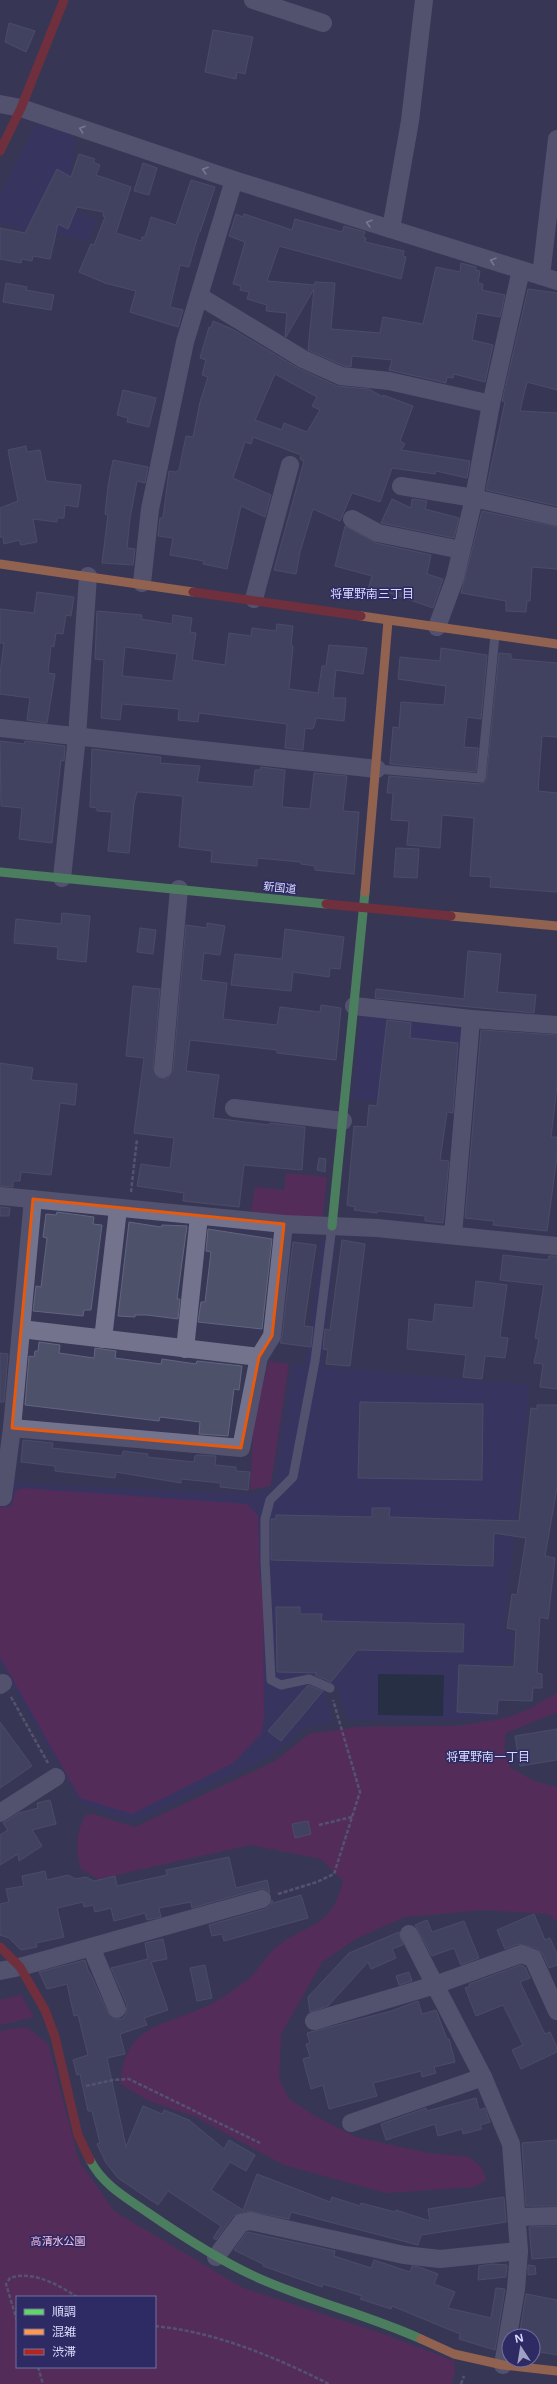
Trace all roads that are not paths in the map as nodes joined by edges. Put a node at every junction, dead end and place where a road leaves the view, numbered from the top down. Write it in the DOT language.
graph roads {
  1 [pos="64,0"];
  2 [pos="253,0"];
  3 [pos="424,0"];
  4 [pos="323,23"];
  5 [pos="0,104"];
  6 [pos="21,108"];
  7 [pos="557,139"];
  8 [pos="0,151"];
  9 [pos="234,180"];
  10 [pos="391,229"];
  11 [pos="521,270"];
  12 [pos="549,279"];
  13 [pos="199,296"];
  14 [pos="490,404"];
  15 [pos="290,465"];
  16 [pos="401,486"];
  17 [pos="474,498"];
  18 [pos="557,517"];
  19 [pos="352,519"];
  20 [pos="461,550"];
  21 [pos="0,564"];
  22 [pos="88,576"];
  23 [pos="142,583"];
  24 [pos="254,600"];
  25 [pos="388,621"];
  26 [pos="437,626"];
  27 [pos="495,635"];
  28 [pos="557,644"];
  29 [pos="0,728"];
  30 [pos="77,736"];
  31 [pos="377,769"];
  32 [pos="0,872"];
  33 [pos="62,878"];
  34 [pos="178,889"];
  35 [pos="364,907"];
  36 [pos="557,926"];
  37 [pos="354,1006"];
  38 [pos="471,1019"];
  39 [pos="557,1025"];
  40 [pos="163,1069"];
  41 [pos="234,1108"];
  42 [pos="343,1121"];
  43 [pos="0,1196"];
  44 [pos="33,1199"];
  45 [pos="123,1209"];
  46 [pos="199,1216"];
  47 [pos="284,1224"];
  48 [pos="332,1226"];
  49 [pos="453,1235"];
  50 [pos="557,1246"];
  51 [pos="21,1329"];
  52 [pos="103,1339"];
  53 [pos="185,1349"];
  54 [pos="259,1357"];
  55 [pos="12,1428"];
  56 [pos="0,1497"];
  57 [pos="330,1688"];
  58 [pos="56,1777"];
  59 [pos="0,1813"];
  60 [pos="262,1899"];
  61 [pos="409,1934"];
  62 [pos="0,1947"];
  63 [pos="91,1947"];
  64 [pos="20,1967"];
  65 [pos="0,1970"];
  66 [pos="435,1985"];
  67 [pos="117,2009"];
  68 [pos="557,2011"];
  69 [pos="314,2022"];
  70 [pos="483,2077"];
  71 [pos="351,2122"];
  72 [pos="557,2216"];
  73 [pos="517,2217"];
  74 [pos="519,2251"];
  75 [pos="216,2257"];
  76 [pos="509,2328"];
  77 [pos="501,2365"];
  78 [pos="530,2368"];
  79 [pos="557,2371"];
  1 -- 6 [label="street"];
  2 -- 4 [label="street"];
  3 -- 10 [label="street"];
  5 -- 6 [label="street"];
  6 -- 8 [label="street"];
  9 -- 6 [label="street, one-way"];
  7 -- 12 [label="street"];
  10 -- 9 [label="street, one-way"];
  9 -- 13 [label="street"];
  11 -- 10 [label="street, one-way"];
  11 -- 12 [label="street"];
  11 -- 14 [label="street"];
  13 -- 14 [label="street"];
  13 -- 23 [label="street"];
  14 -- 17 [label="street"];
  15 -- 24 [label="street"];
  16 -- 17 [label="street"];
  17 -- 18 [label="street"];
  17 -- 20 [label="street"];
  19 -- 20 [label="street"];
  20 -- 26 [label="street"];
  21 -- 22 [label="street"];
  22 -- 23 [label="street"];
  22 -- 30 [label="street"];
  23 -- 24 [label="street"];
  24 -- 25 [label="street"];
  25 -- 26 [label="street"];
  25 -- 31 [label="street"];
  26 -- 27 [label="street"];
  27 -- 28 [label="street"];
  27 -- 31 [label="lane"];
  29 -- 30 [label="street"];
  30 -- 31 [label="street"];
  30 -- 33 [label="street"];
  31 -- 35 [label="street"];
  32 -- 33 [label="street, 新国道"];
  33 -- 34 [label="street, 新国道"];
  34 -- 35 [label="street, 新国道"];
  34 -- 40 [label="street"];
  35 -- 36 [label="street, 新国道"];
  35 -- 37 [label="street"];
  37 -- 38 [label="street"];
  37 -- 42 [label="street"];
  38 -- 39 [label="street"];
  38 -- 49 [label="street"];
  41 -- 42 [label="street"];
  42 -- 48 [label="street"];
  43 -- 44 [label="street"];
  44 -- 45 [label="street"];
  44 -- 51 [label="street"];
  45 -- 46 [label="street"];
  45 -- 52 [label="street"];
  46 -- 47 [label="street"];
  46 -- 53 [label="street"];
  47 -- 48 [label="street"];
  47 -- 54 [label="street"];
  48 -- 49 [label="street"];
  48 -- 57 [label="lane"];
  49 -- 50 [label="street"];
  51 -- 52 [label="street"];
  51 -- 55 [label="street"];
  52 -- 53 [label="street"];
  53 -- 54 [label="street"];
  54 -- 55 [label="street"];
  55 -- 56 [label="street"];
  58 -- 59 [label="street"];
  60 -- 63 [label="street"];
  61 -- 66 [label="street"];
  62 -- 64 [label="street"];
  63 -- 64 [label="street"];
  63 -- 67 [label="street"];
  64 -- 65 [label="street"];
  64 -- 75 [label="street"];
  66 -- 68 [label="street"];
  66 -- 69 [label="street"];
  66 -- 70 [label="street"];
  70 -- 71 [label="street"];
  70 -- 73 [label="street"];
  72 -- 73 [label="street"];
  73 -- 74 [label="street"];
  74 -- 75 [label="street"];
  74 -- 76 [label="street"];
  75 -- 77 [label="street"];
  78 -- 79 [label="street"];
}
